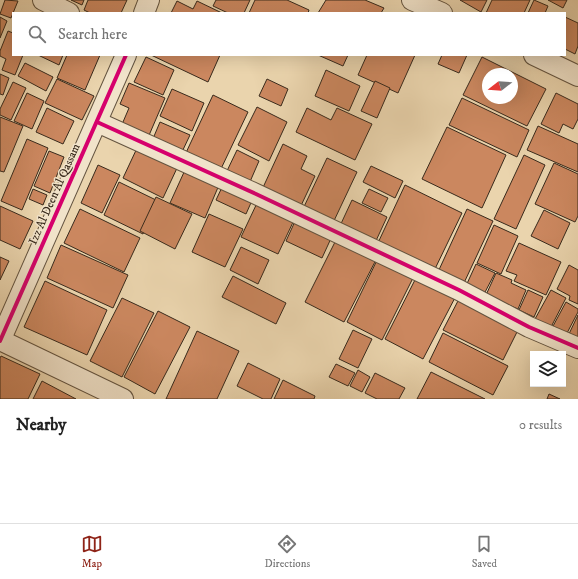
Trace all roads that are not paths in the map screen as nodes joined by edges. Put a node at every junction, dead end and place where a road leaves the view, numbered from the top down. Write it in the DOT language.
graph roads {
  1 [pos="43,0"];
  2 [pos="149,0"];
  3 [pos="412,0"];
  4 [pos="67,12"];
  5 [pos="144,12"];
  6 [pos="440,12"];
  7 [pos="126,56"];
  8 [pos="537,56"];
  9 [pos="577,72"];
  10 [pos="97,122"];
  11 [pos="0,340"];
  12 [pos="578,348"];
  13 [pos="123,399"];
  1 -- 4 [label="street"];
  2 -- 5 [label="street"];
  3 -- 6 [label="street"];
  7 -- 10 [label="street, Izz Al Deen Al Qassam"];
  8 -- 9 [label="street"];
  10 -- 11 [label="street, Izz Al Deen Al Qassam"];
  10 -- 12 [label="street"];
  11 -- 13 [label="street"];
}
